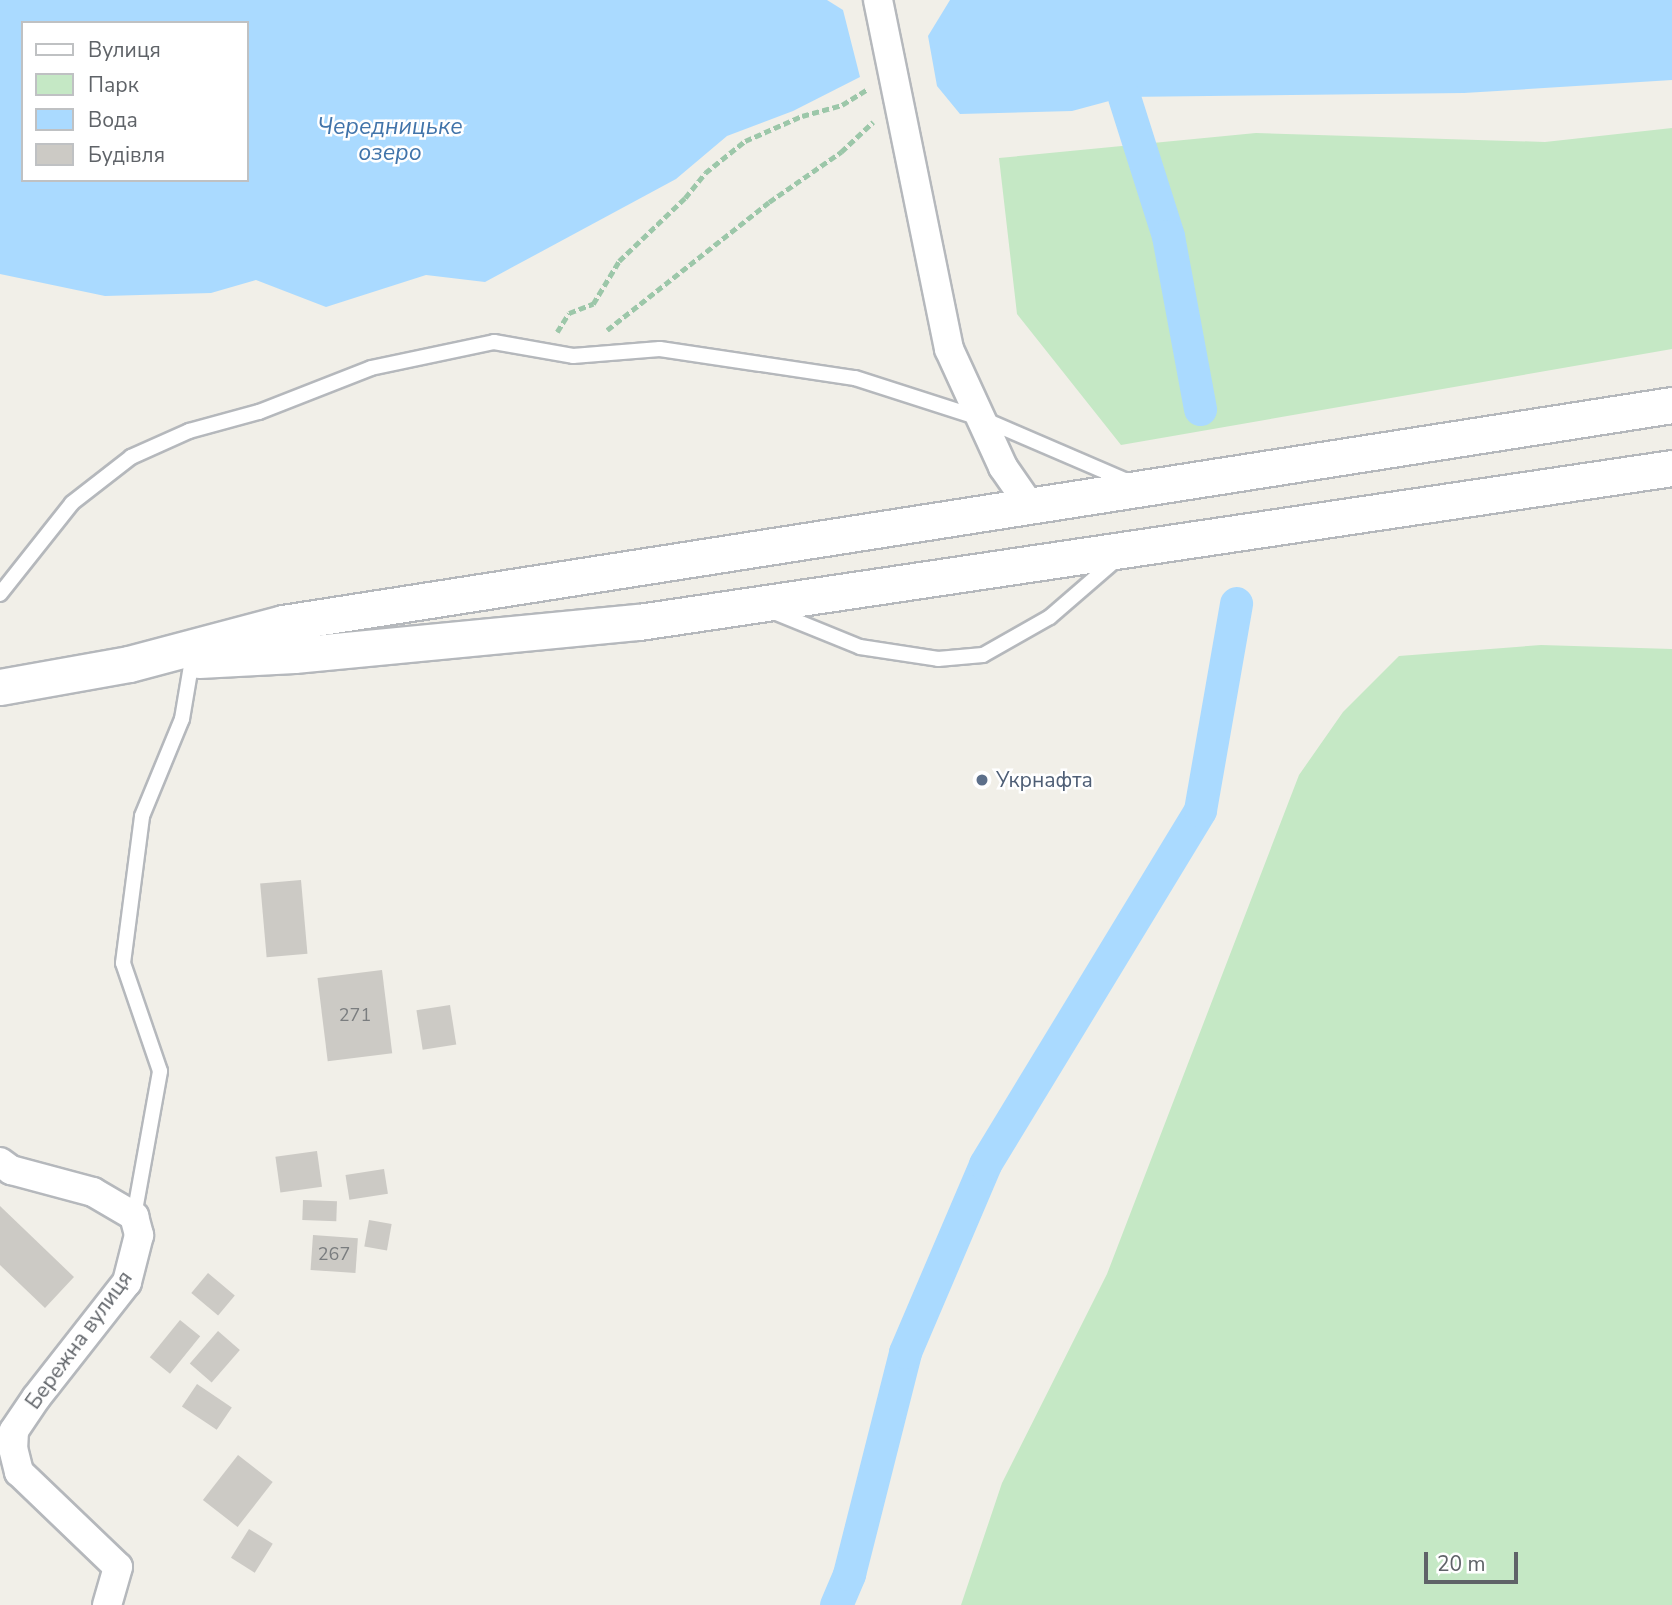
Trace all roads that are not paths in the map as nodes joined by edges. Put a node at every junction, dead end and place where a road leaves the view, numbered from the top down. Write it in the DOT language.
graph roads {
  1 [pos="878,0"];
  2 [pos="1672,405"];
  3 [pos="983,419"];
  4 [pos="1672,468"];
  5 [pos="1137,485"];
  6 [pos="1028,503"];
  7 [pos="1129,548"];
  8 [pos="0,594"];
  9 [pos="755,605"];
  10 [pos="192,660"];
  11 [pos="129,664"];
  12 [pos="0,686"];
  13 [pos="0,1162"];
  14 [pos="134,1216"];
  15 [pos="107,1605"];
  1 -- 3 [label="street"];
  2 -- 5 [label="street"];
  3 -- 5 [label="lane"];
  3 -- 6 [label="street"];
  3 -- 8 [label="lane"];
  4 -- 7 [label="street"];
  5 -- 6 [label="street"];
  6 -- 11 [label="street"];
  7 -- 9 [label="street"];
  7 -- 9 [label="lane"];
  9 -- 10 [label="street"];
  10 -- 11 [label="street"];
  10 -- 14 [label="lane"];
  11 -- 12 [label="street"];
  13 -- 14 [label="street"];
  14 -- 15 [label="street, Бережна вулиця"];
}
